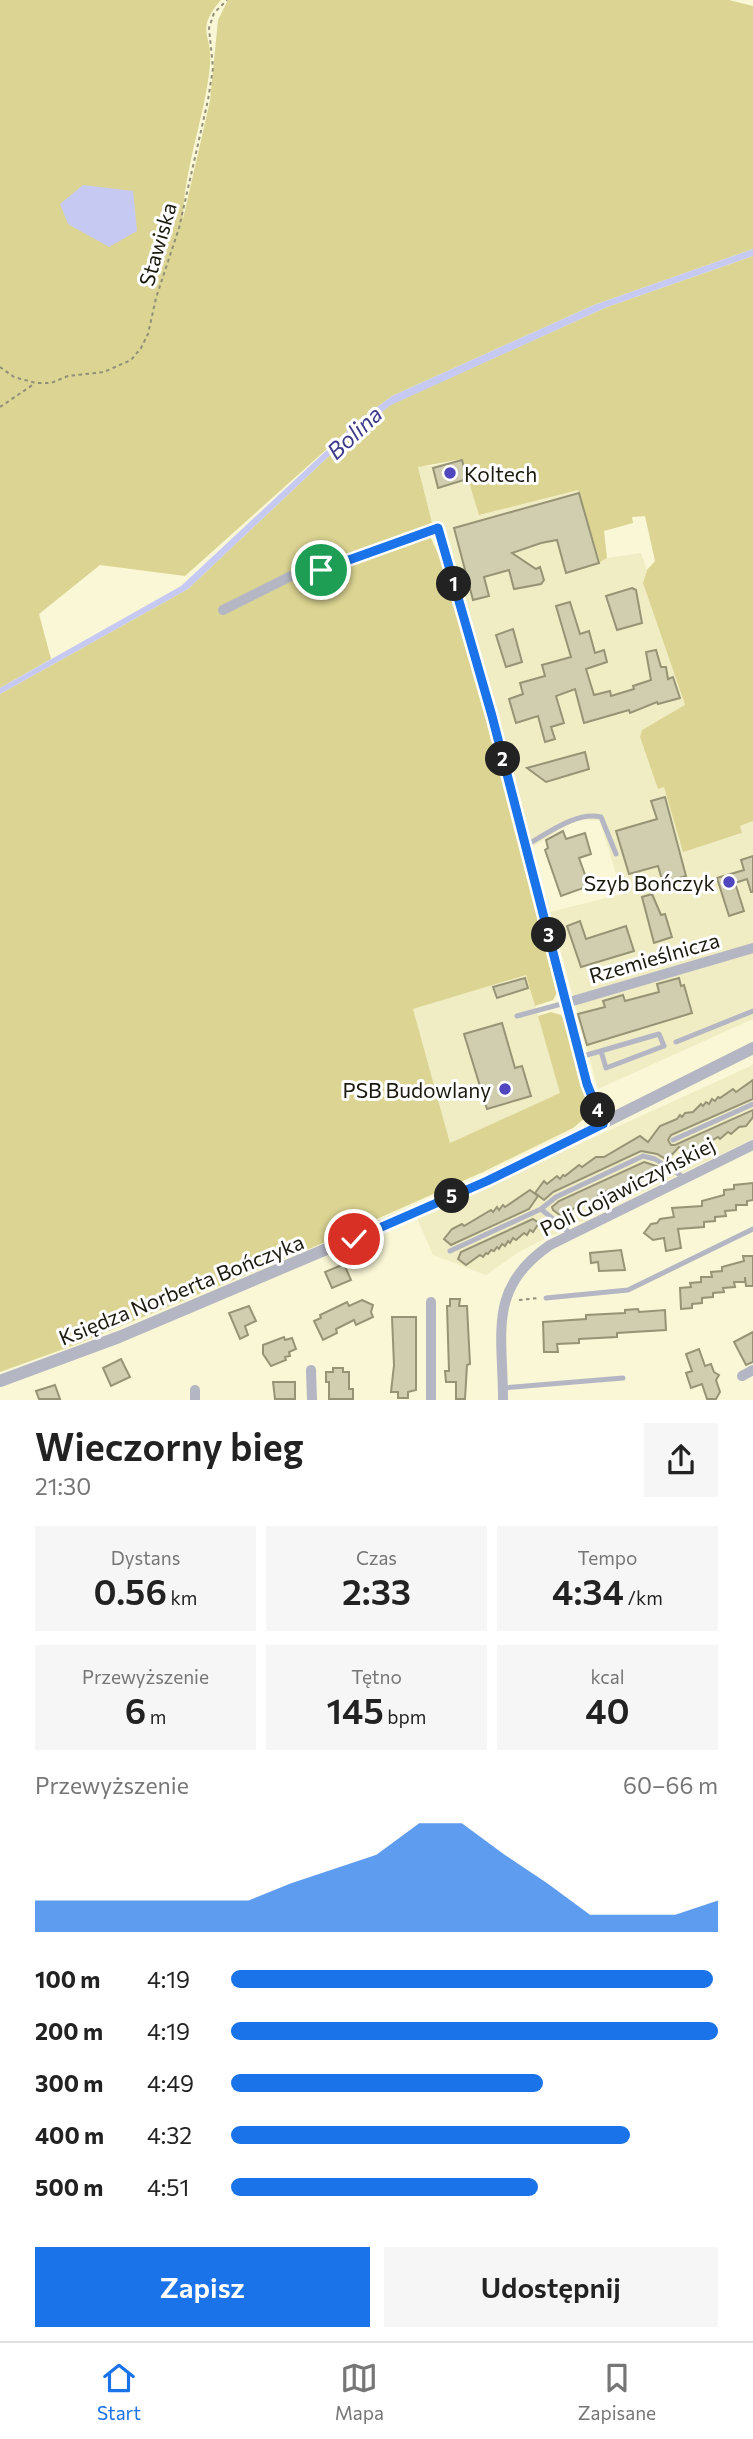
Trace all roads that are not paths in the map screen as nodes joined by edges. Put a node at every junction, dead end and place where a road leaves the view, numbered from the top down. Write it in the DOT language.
graph roads {
  1 [pos="223,610"];
  2 [pos="525,846"];
  3 [pos="616,855"];
  4 [pos="753,948"];
  5 [pos="566,1003"];
  6 [pos="753,1011"];
  7 [pos="517,1016"];
  8 [pos="676,1042"];
  9 [pos="753,1048"];
  10 [pos="601,1051"];
  11 [pos="580,1057"];
  12 [pos="753,1104"];
  13 [pos="603,1124"];
  14 [pos="673,1140"];
  15 [pos="753,1145"];
  16 [pos="685,1178"];
  17 [pos="541,1209"];
  18 [pos="753,1229"];
  19 [pos="571,1234"];
  20 [pos="450,1251"];
  21 [pos="546,1297"];
  22 [pos="431,1301"];
  23 [pos="312,1370"];
  24 [pos="753,1370"];
  25 [pos="742,1376"];
  26 [pos="623,1378"];
  27 [pos="0,1381"];
  28 [pos="503,1394"];
  29 [pos="312,1399"];
  30 [pos="431,1399"];
  1 -- 2 [label="street, Rzemieślnicza"];
  2 -- 3 [label="lane"];
  2 -- 5 [label="street, Rzemieślnicza"];
  4 -- 5 [label="street, Rzemieślnicza"];
  5 -- 7 [label="lane"];
  5 -- 11 [label="street, Rzemieślnicza"];
  6 -- 8 [label="lane"];
  9 -- 13 [label="street, Księdza Norberta Bończyka"];
  10 -- 10 [label="lane"];
  10 -- 11 [label="lane"];
  11 -- 13 [label="street, Rzemieślnicza"];
  12 -- 14 [label="lane"];
  13 -- 27 [label="street, Księdza Norberta Bończyka"];
  15 -- 16 [label="street, Poli Gojawiczyńskiej"];
  16 -- 17 [label="lane"];
  16 -- 19 [label="street, Poli Gojawiczyńskiej"];
  17 -- 19 [label="lane"];
  17 -- 20 [label="lane"];
  18 -- 21 [label="lane"];
  19 -- 28 [label="street, Poli Gojawiczyńskiej"];
  22 -- 30 [label="street"];
  23 -- 29 [label="street"];
  24 -- 25 [label="street"];
  26 -- 28 [label="lane, Poli Gojawiczyńskiej"];
}
